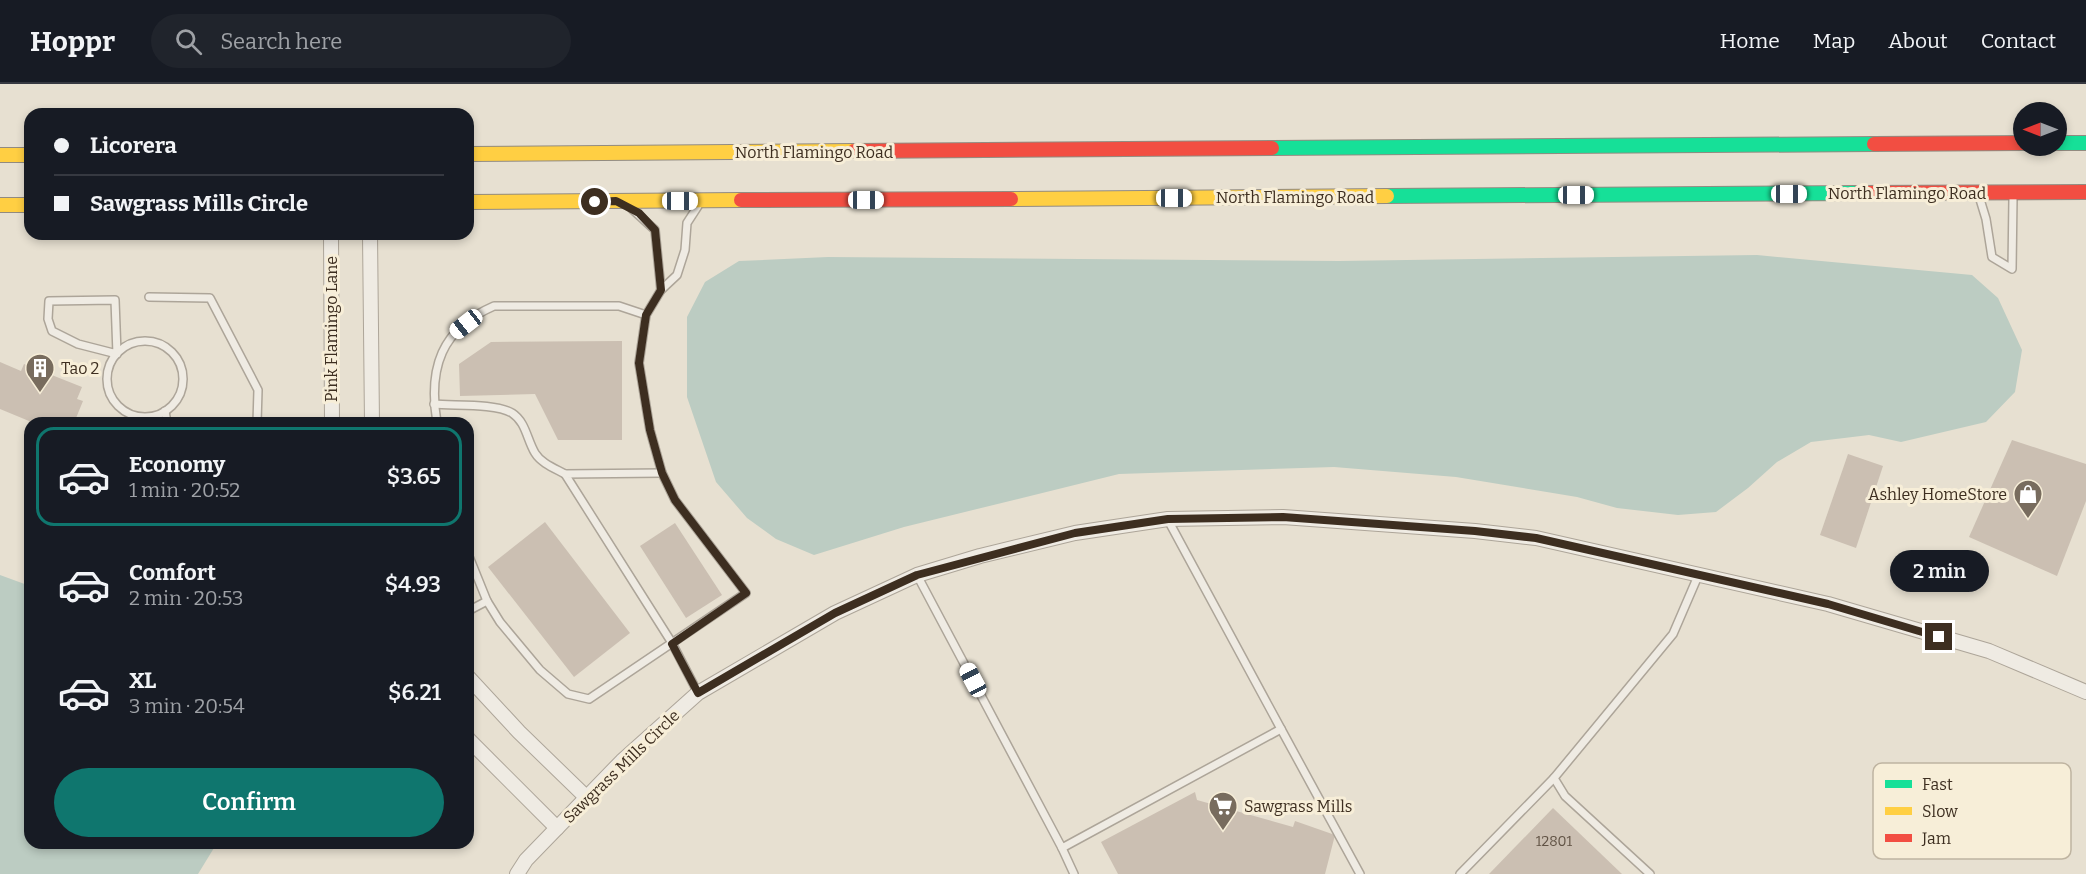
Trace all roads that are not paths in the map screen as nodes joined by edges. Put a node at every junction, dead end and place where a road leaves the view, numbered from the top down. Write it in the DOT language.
graph roads {
  1 [pos="2013,143"];
  2 [pos="2067,143"];
  3 [pos="2086,143"];
  4 [pos="474,154"];
  5 [pos="0,155"];
  6 [pos="24,155"];
  7 [pos="2013,192"];
  8 [pos="2086,192"];
  9 [pos="1978,193"];
  10 [pos="616,201"];
  11 [pos="701,201"];
  12 [pos="474,202"];
  13 [pos="0,205"];
  14 [pos="24,205"];
  15 [pos="331,240"];
  16 [pos="370,240"];
  17 [pos="661,290"];
  18 [pos="149,297"];
  19 [pos="646,315"];
  20 [pos="117,354"];
  21 [pos="434,404"];
  22 [pos="165,411"];
  23 [pos="166,417"];
  24 [pos="257,417"];
  25 [pos="332,417"];
  26 [pos="372,417"];
  27 [pos="436,417"];
  28 [pos="662,473"];
  29 [pos="565,474"];
  30 [pos="1168,519"];
  31 [pos="474,569"];
  32 [pos="917,575"];
  33 [pos="1698,576"];
  34 [pos="487,601"];
  35 [pos="474,608"];
  36 [pos="672,644"];
  37 [pos="474,683"];
  38 [pos="2086,692"];
  39 [pos="698,693"];
  40 [pos="1281,729"];
  41 [pos="474,745"];
  42 [pos="1554,778"];
  43 [pos="587,798"];
  44 [pos="557,828"];
  45 [pos="1062,848"];
  46 [pos="517,874"];
  47 [pos="1074,874"];
  48 [pos="1360,874"];
  49 [pos="1460,874"];
  50 [pos="1650,874"];
  1 -- 4 [label="highway, North Flamingo Road"];
  2 -- 3 [label="highway"];
  5 -- 6 [label="highway"];
  7 -- 8 [label="highway, North Flamingo Road"];
  7 -- 9 [label="highway, North Flamingo Road"];
  7 -- 9 [label="lane"];
  9 -- 11 [label="highway, North Flamingo Road"];
  10 -- 11 [label="highway, North Flamingo Road"];
  10 -- 12 [label="highway, North Flamingo Road"];
  10 -- 17 [label="lane"];
  11 -- 17 [label="lane"];
  13 -- 14 [label="highway"];
  15 -- 25 [label="street, Pink Flamingo Lane"];
  16 -- 26 [label="street"];
  17 -- 19 [label="lane"];
  18 -- 24 [label="lane"];
  19 -- 21 [label="lane"];
  19 -- 28 [label="lane"];
  20 -- 20 [label="lane"];
  20 -- 22 [label="lane"];
  20 -- 22 [label="lane"];
  21 -- 27 [label="lane"];
  21 -- 29 [label="lane"];
  22 -- 23 [label="lane"];
  28 -- 29 [label="lane"];
  28 -- 36 [label="lane"];
  29 -- 36 [label="lane"];
  30 -- 32 [label="street, Sawgrass Mills Circle"];
  30 -- 33 [label="street, Sawgrass Mills Circle"];
  30 -- 40 [label="lane"];
  31 -- 34 [label="lane"];
  32 -- 39 [label="street, Sawgrass Mills Circle"];
  32 -- 45 [label="lane"];
  33 -- 38 [label="street, Sawgrass Mills Circle"];
  33 -- 42 [label="lane"];
  34 -- 35 [label="lane"];
  34 -- 36 [label="lane"];
  36 -- 39 [label="lane"];
  37 -- 43 [label="street"];
  39 -- 43 [label="street, Sawgrass Mills Circle"];
  40 -- 45 [label="lane"];
  40 -- 48 [label="lane"];
  41 -- 44 [label="street"];
  42 -- 49 [label="lane"];
  42 -- 50 [label="lane"];
  43 -- 44 [label="street, Sawgrass Mills Circle"];
  44 -- 46 [label="street, Sawgrass Mills Circle"];
  45 -- 47 [label="lane"];
}
